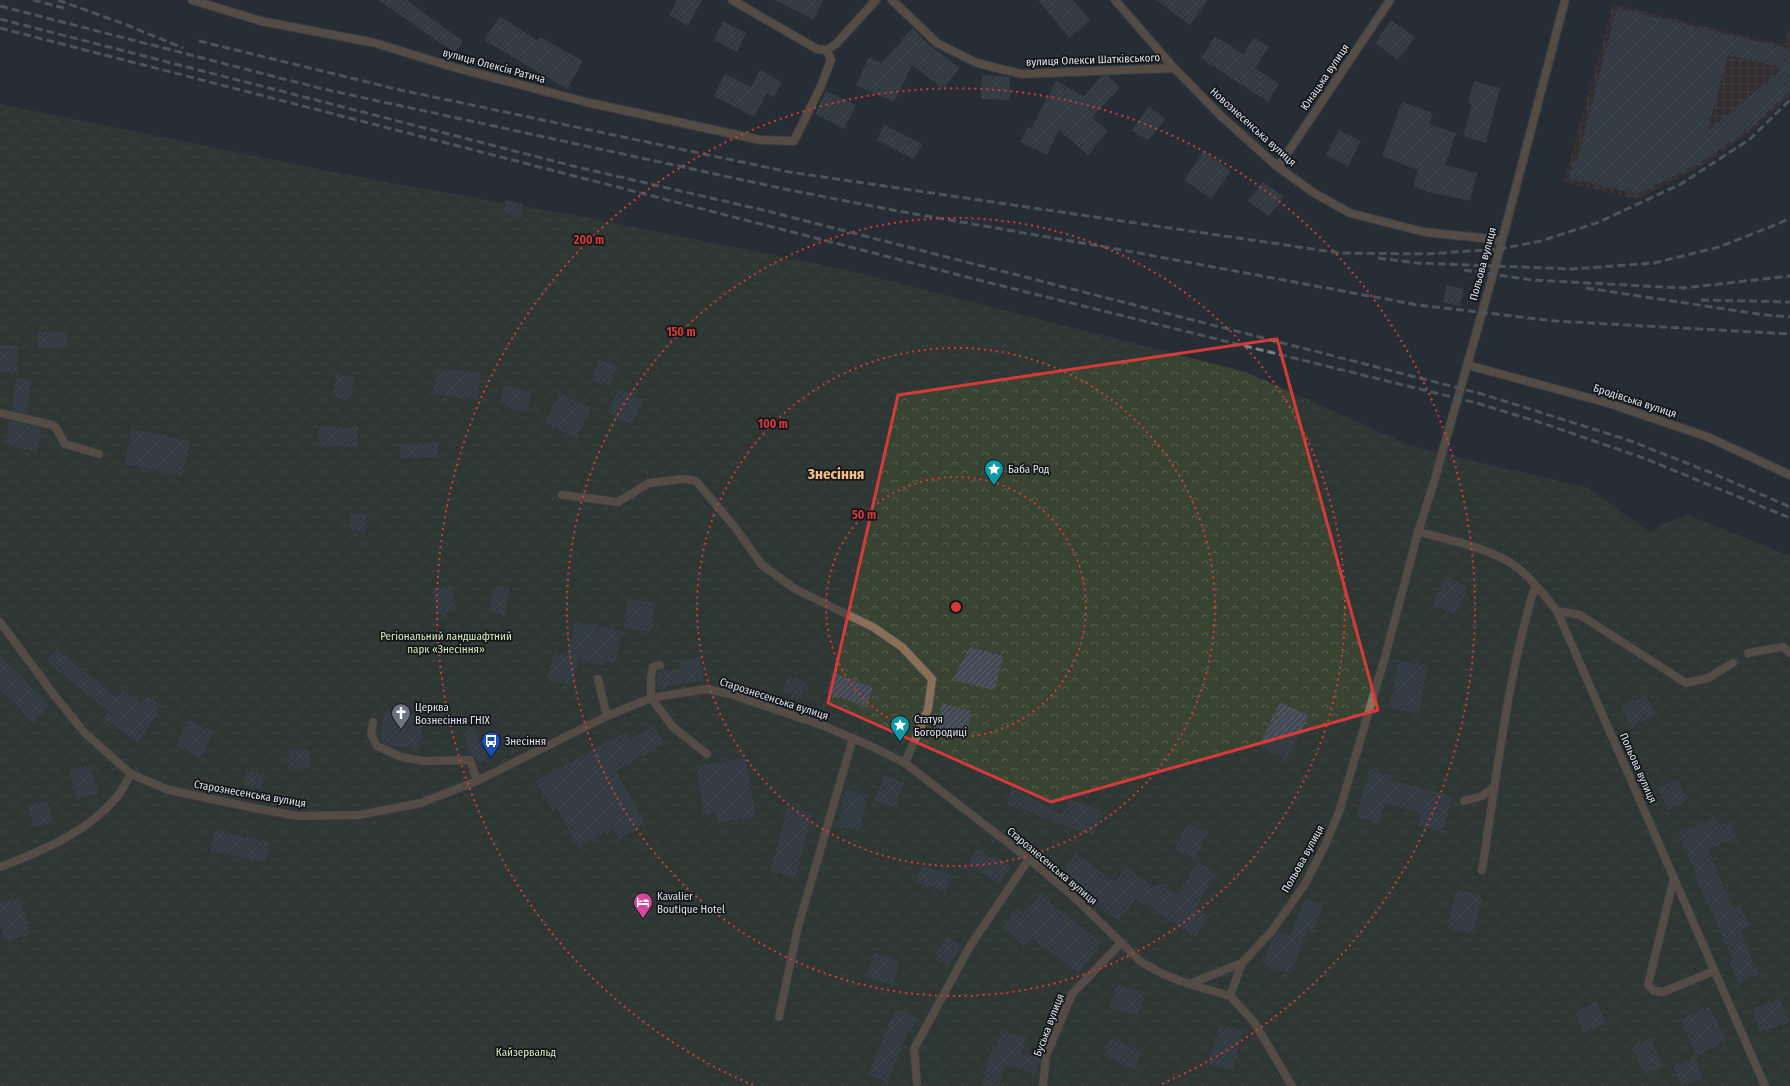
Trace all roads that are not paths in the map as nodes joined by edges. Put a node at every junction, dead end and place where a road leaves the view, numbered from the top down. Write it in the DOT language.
graph roads {
  1 [pos="192,0"];
  2 [pos="732,0"];
  3 [pos="876,0"];
  4 [pos="892,0"];
  5 [pos="1115,0"];
  6 [pos="1390,0"];
  7 [pos="1565,0"];
  8 [pos="827,50"];
  9 [pos="1174,68"];
  10 [pos="1278,167"];
  11 [pos="1501,240"];
  12 [pos="1467,365"];
  13 [pos="0,413"];
  14 [pos="98,454"];
  15 [pos="1790,475"];
  16 [pos="562,495"];
  17 [pos="1418,532"];
  18 [pos="1536,586"];
  19 [pos="1557,611"];
  20 [pos="0,622"];
  21 [pos="1748,653"];
  22 [pos="1790,653"];
  23 [pos="1733,663"];
  24 [pos="660,665"];
  25 [pos="598,679"];
  26 [pos="652,698"];
  27 [pos="607,716"];
  28 [pos="373,722"];
  29 [pos="853,738"];
  30 [pos="707,754"];
  31 [pos="905,763"];
  32 [pos="131,774"];
  33 [pos="477,781"];
  34 [pos="1493,788"];
  35 [pos="1464,800"];
  36 [pos="1029,860"];
  37 [pos="0,867"];
  38 [pos="1482,870"];
  39 [pos="1674,878"];
  40 [pos="1121,943"];
  41 [pos="1242,964"];
  42 [pos="1714,971"];
  43 [pos="1189,984"];
  44 [pos="1230,996"];
  45 [pos="779,1017"];
  46 [pos="917,1083"];
  47 [pos="1043,1086"];
  48 [pos="1292,1086"];
  49 [pos="1765,1086"];
  1 -- 8 [label="street, вулиця Олексія Ратича"];
  2 -- 8 [label="street"];
  3 -- 8 [label="street"];
  4 -- 9 [label="street, вулиця Олекси Шатківського"];
  5 -- 9 [label="street, Новознесенська вулиця"];
  6 -- 10 [label="street, Юнацька вулиця"];
  7 -- 11 [label="street, Польова вулиця"];
  9 -- 10 [label="street, Новознесенська вулиця"];
  10 -- 11 [label="street, Новознесенська вулиця"];
  11 -- 12 [label="street, Польова вулиця"];
  12 -- 15 [label="street, Бродівська вулиця"];
  12 -- 17 [label="street, Польова вулиця"];
  13 -- 14 [label="street"];
  16 -- 31 [label="street"];
  17 -- 18 [label="street, Польова вулиця"];
  17 -- 41 [label="street, Польова вулиця"];
  18 -- 19 [label="street, Польова вулиця"];
  18 -- 34 [label="street"];
  19 -- 23 [label="street"];
  19 -- 39 [label="street, Польова вулиця"];
  20 -- 32 [label="street, Старознесенська вулиця"];
  21 -- 22 [label="street"];
  24 -- 26 [label="street"];
  25 -- 27 [label="street"];
  26 -- 27 [label="street, Старознесенська вулиця"];
  26 -- 29 [label="street, Старознесенська вулиця"];
  26 -- 30 [label="street"];
  27 -- 33 [label="street, Старознесенська вулиця"];
  28 -- 33 [label="street"];
  29 -- 31 [label="street, Старознесенська вулиця"];
  29 -- 45 [label="street"];
  31 -- 36 [label="street, Старознесенська вулиця"];
  32 -- 33 [label="street, Старознесенська вулиця"];
  32 -- 37 [label="street"];
  34 -- 35 [label="street"];
  34 -- 38 [label="street"];
  36 -- 40 [label="street, Старознесенська вулиця"];
  36 -- 46 [label="street"];
  39 -- 42 [label="street, Польова вулиця"];
  39 -- 42 [label="street"];
  40 -- 43 [label="street, Старознесенська вулиця"];
  40 -- 47 [label="street, Буська вулиця"];
  41 -- 43 [label="street"];
  41 -- 44 [label="street, Польова вулиця"];
  42 -- 49 [label="street, Польова вулиця"];
  43 -- 44 [label="street, Старознесенська вулиця"];
  44 -- 48 [label="street"];
}
